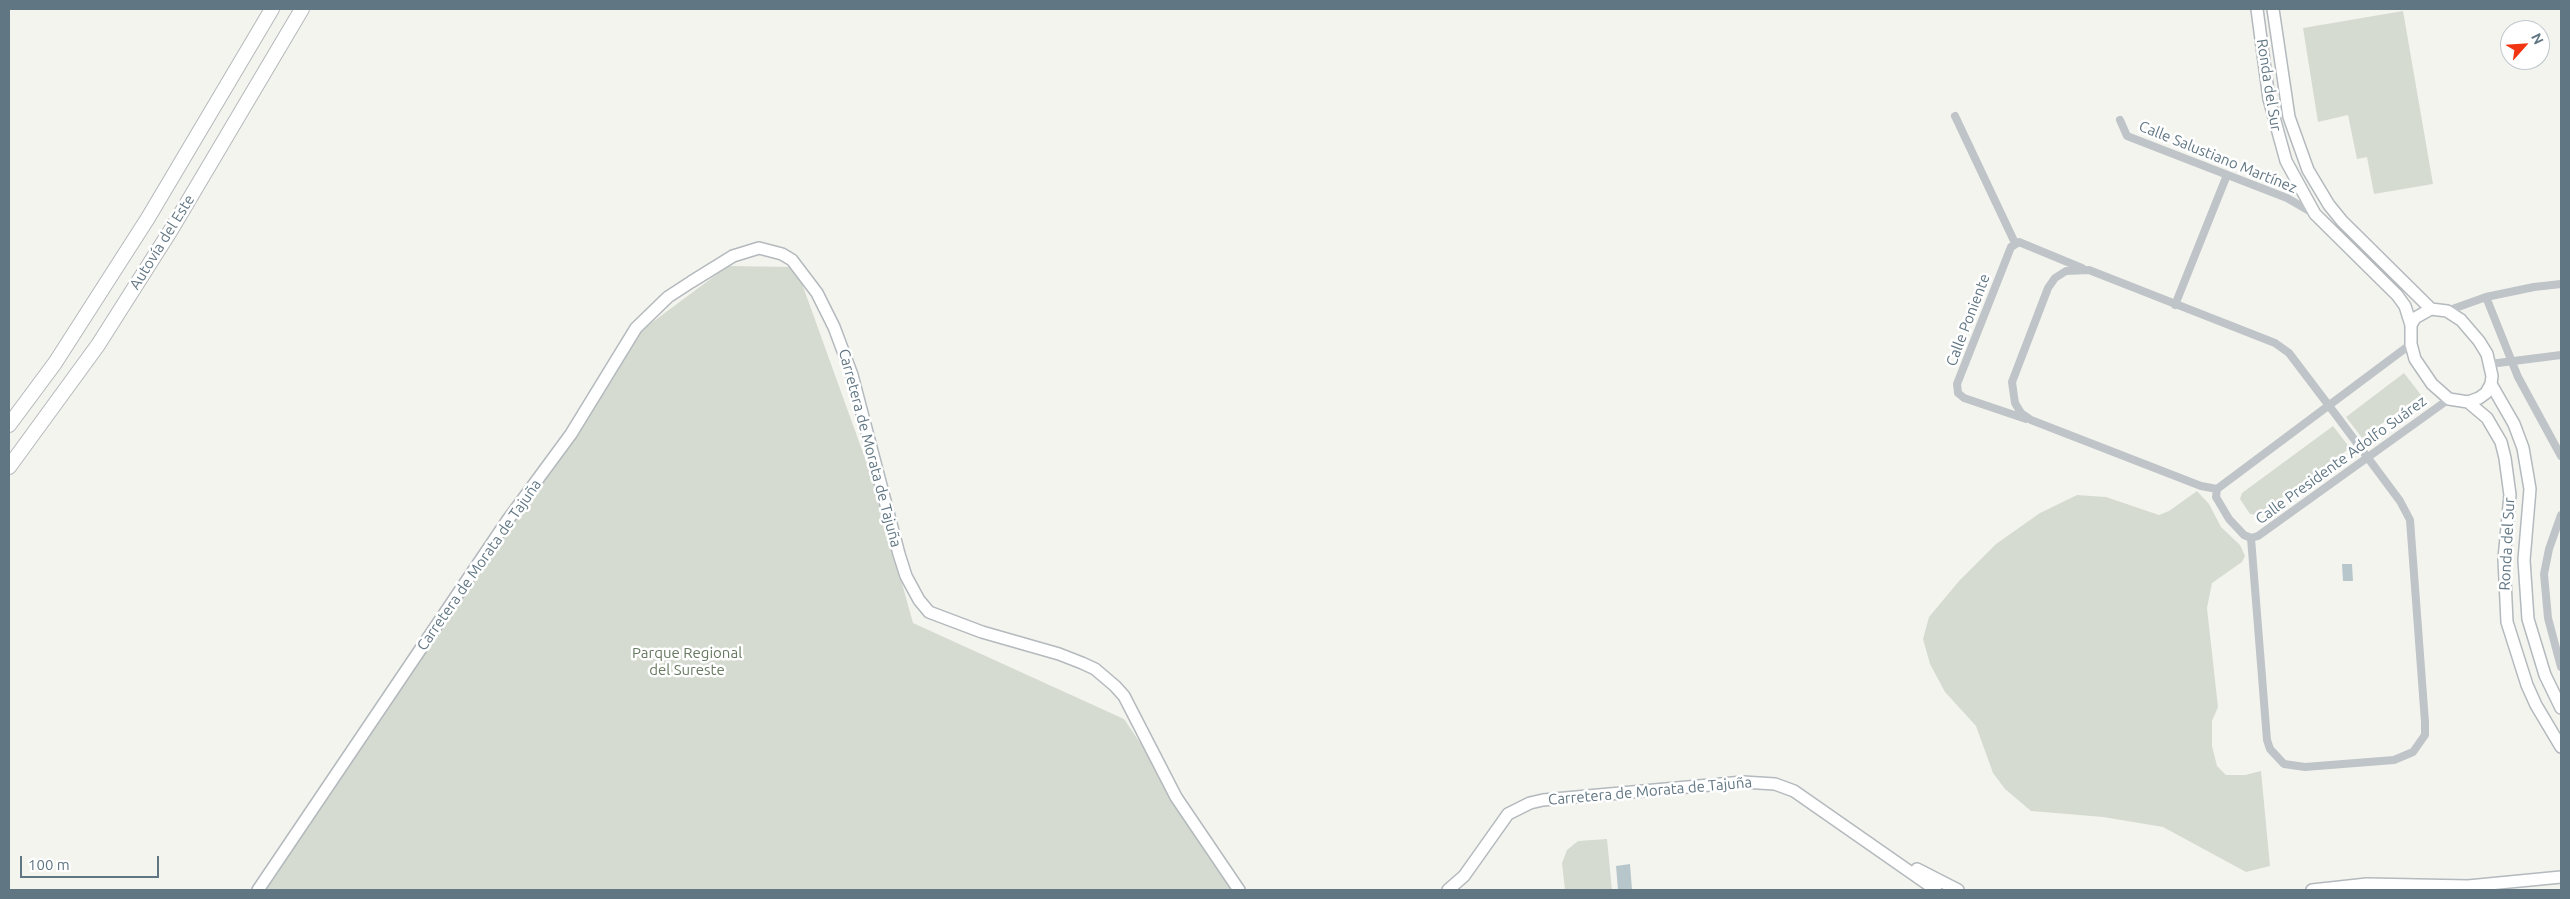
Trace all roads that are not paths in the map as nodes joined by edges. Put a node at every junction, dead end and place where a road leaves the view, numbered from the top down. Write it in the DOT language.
graph roads {
  1 [pos="272,9"];
  2 [pos="302,9"];
  3 [pos="2257,9"];
  4 [pos="2273,9"];
  5 [pos="1955,116"];
  6 [pos="2120,120"];
  7 [pos="2227,175"];
  8 [pos="2315,214"];
  9 [pos="2016,244"];
  10 [pos="2089,270"];
  11 [pos="2561,284"];
  12 [pos="2486,298"];
  13 [pos="2175,305"];
  14 [pos="2432,309"];
  15 [pos="2447,311"];
  16 [pos="2411,325"];
  17 [pos="2411,344"];
  18 [pos="2561,356"];
  19 [pos="2513,361"];
  20 [pos="2490,364"];
  21 [pos="2491,384"];
  22 [pos="2450,399"];
  23 [pos="2468,402"];
  24 [pos="2328,405"];
  25 [pos="2031,420"];
  26 [pos="9,424"];
  27 [pos="2561,456"];
  28 [pos="2367,457"];
  29 [pos="9,467"];
  30 [pos="2217,490"];
  31 [pos="2561,516"];
  32 [pos="2252,538"];
  33 [pos="2561,667"];
  34 [pos="2561,708"];
  35 [pos="2561,747"];
  36 [pos="1874,846"];
  37 [pos="2561,877"];
  38 [pos="258,890"];
  39 [pos="1239,890"];
  40 [pos="1448,890"];
  41 [pos="1936,890"];
  42 [pos="1958,890"];
  43 [pos="2312,890"];
  1 -- 26 [label="highway, Autovía del Este"];
  2 -- 29 [label="highway, Autovía del Este"];
  3 -- 8 [label="main road, Ronda del Sur"];
  4 -- 14 [label="main road, Ronda del Sur"];
  5 -- 9 [label="street"];
  6 -- 7 [label="street, Calle Salustiano Martínez"];
  7 -- 8 [label="street, Calle Salustiano Martínez"];
  7 -- 13 [label="street"];
  8 -- 16 [label="main road, Ronda del Sur"];
  9 -- 10 [label="street"];
  9 -- 25 [label="street, Calle Poniente"];
  10 -- 13 [label="street"];
  10 -- 25 [label="street"];
  11 -- 12 [label="street"];
  12 -- 15 [label="street"];
  12 -- 19 [label="street"];
  13 -- 24 [label="street"];
  14 -- 15 [label="main road"];
  14 -- 16 [label="main road"];
  15 -- 20 [label="main road, Ronda del Sur"];
  16 -- 17 [label="main road, Ronda del Sur"];
  17 -- 22 [label="main road, Ronda del Sur"];
  17 -- 24 [label="street"];
  18 -- 19 [label="street"];
  19 -- 20 [label="street"];
  19 -- 27 [label="street"];
  20 -- 21 [label="main road, Ronda del Sur"];
  21 -- 23 [label="main road"];
  21 -- 34 [label="main road, Ronda del Sur"];
  22 -- 23 [label="main road"];
  22 -- 28 [label="street, Calle Presidente Adolfo Suárez"];
  23 -- 35 [label="main road, Ronda del Sur"];
  24 -- 28 [label="street"];
  24 -- 30 [label="street"];
  25 -- 30 [label="street, Calle Poniente"];
  28 -- 32 [label="street, Calle Presidente Adolfo Suárez"];
  28 -- 32 [label="street"];
  30 -- 32 [label="street, Calle Presidente Adolfo Suárez"];
  31 -- 33 [label="street"];
  36 -- 40 [label="main road, Carretera de Morata de Tajuña"];
  36 -- 41 [label="main road, Carretera de Morata de Tajuña"];
  36 -- 42 [label="main road, Carretera de Morata de Tajuña"];
  37 -- 43 [label="main road"];
  38 -- 39 [label="main road, Carretera de Morata de Tajuña"];
}
